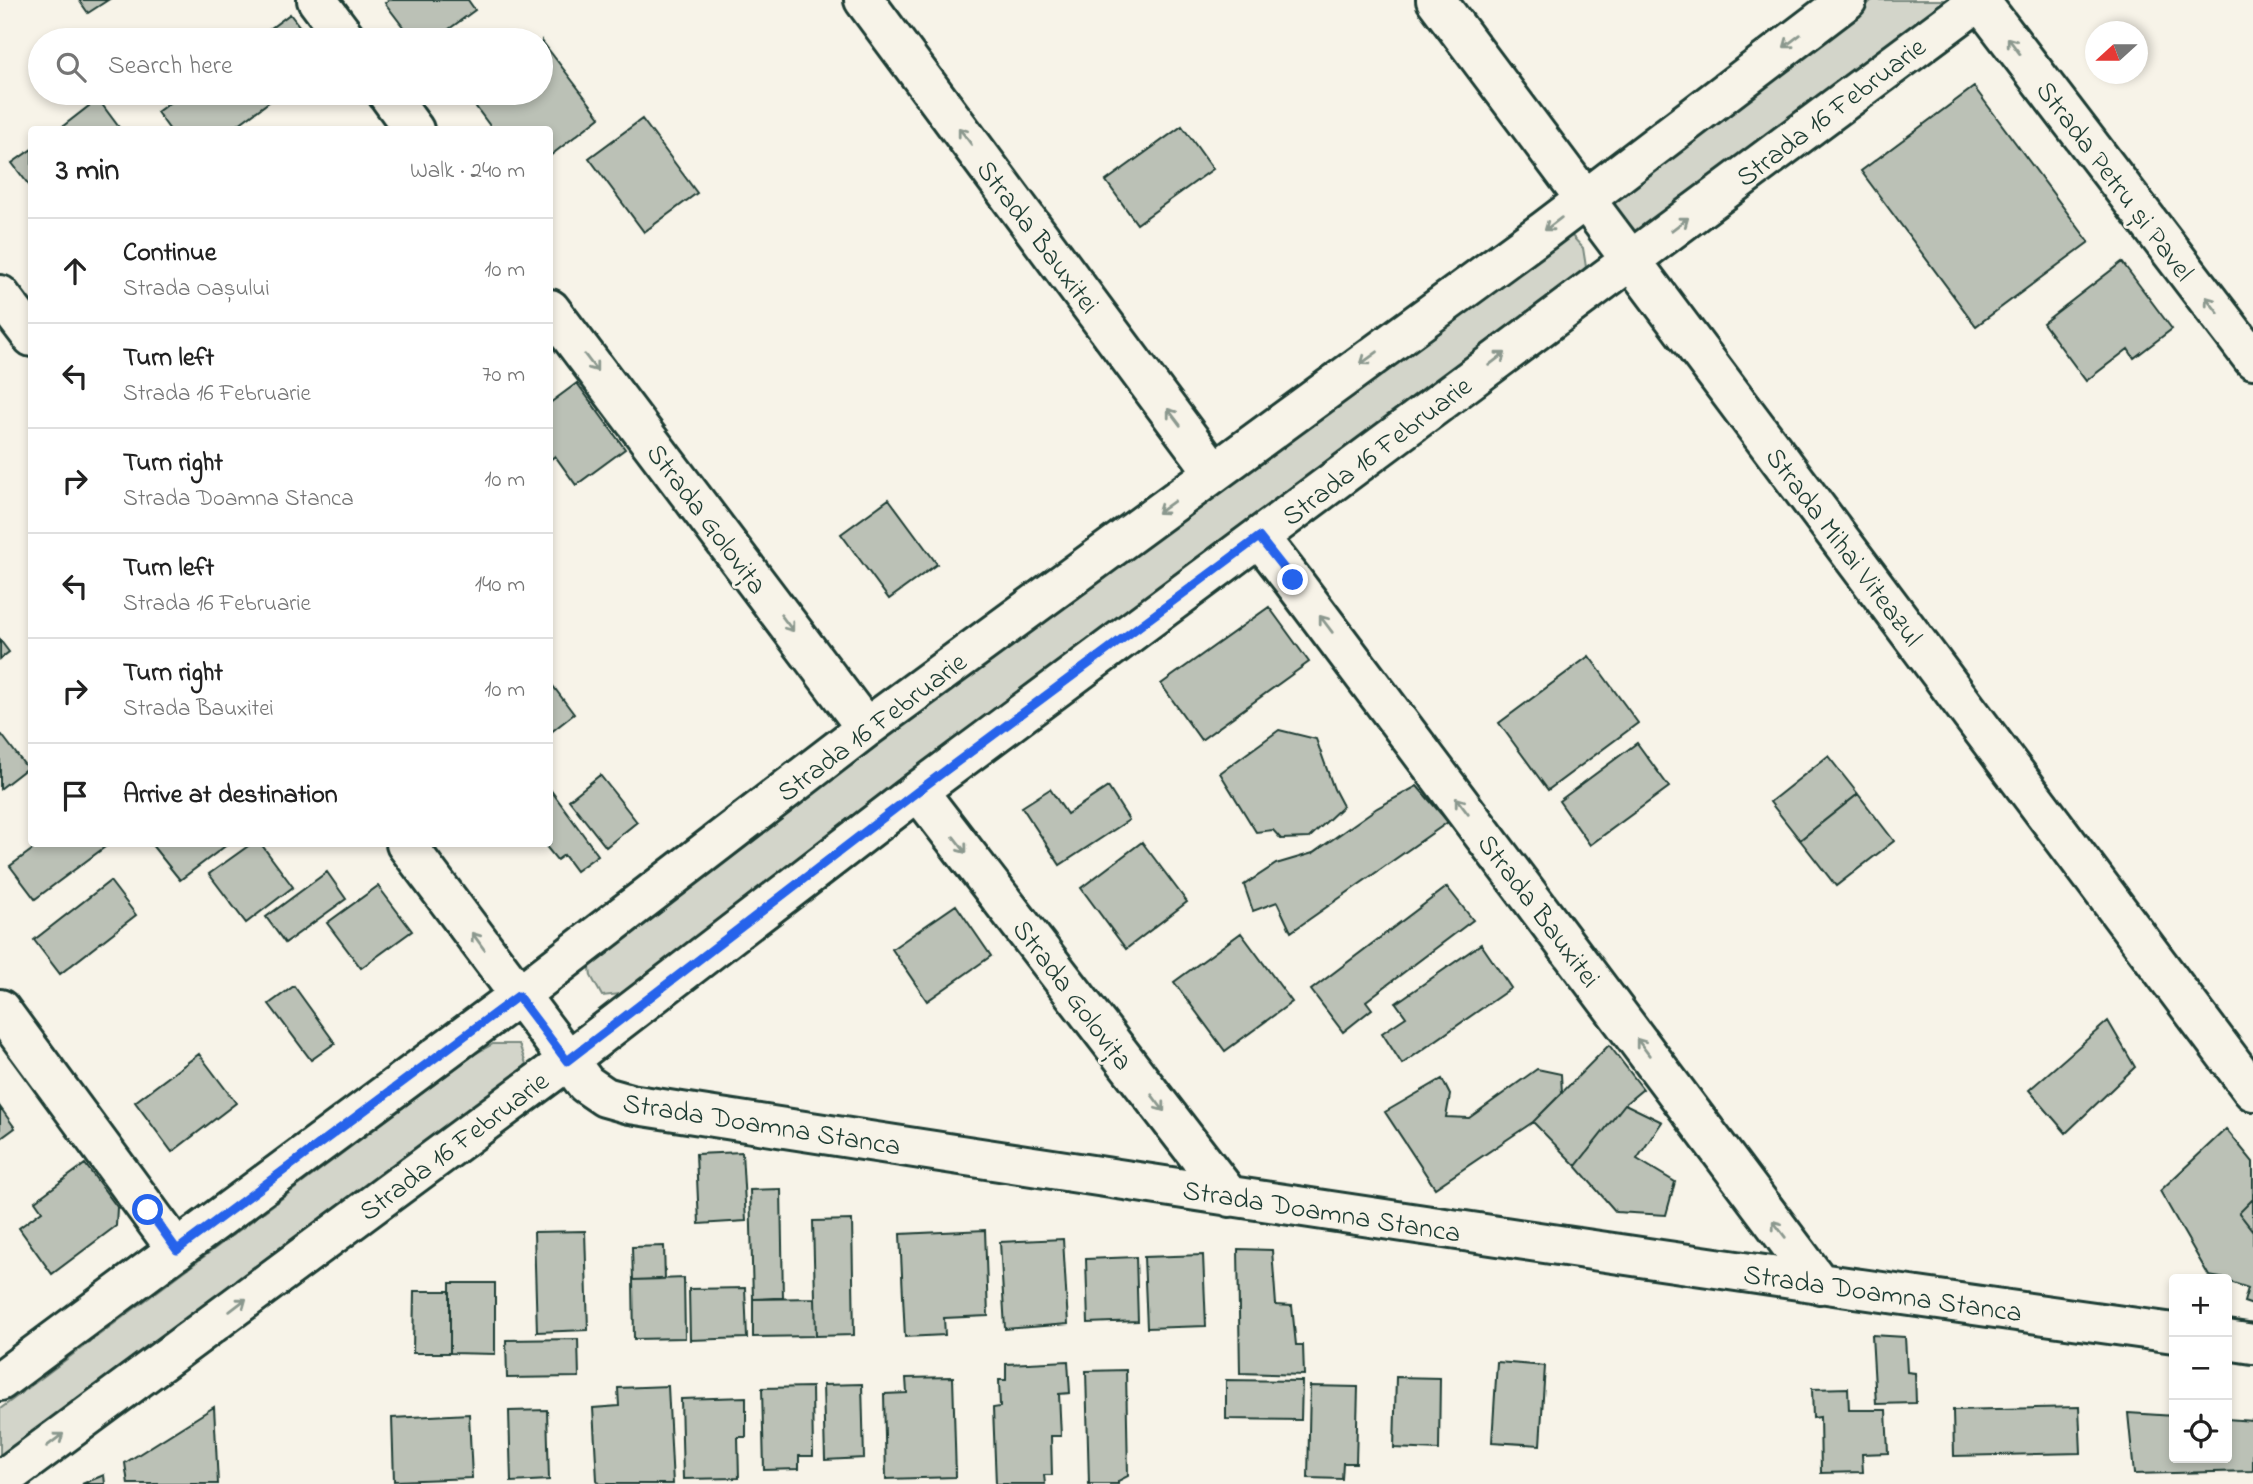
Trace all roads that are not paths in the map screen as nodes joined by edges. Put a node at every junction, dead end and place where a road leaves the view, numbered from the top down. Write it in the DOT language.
graph roads {
  1 [pos="317,0"];
  2 [pos="864,0"];
  3 [pos="1436,0"];
  4 [pos="1847,0"];
  5 [pos="1980,0"];
  6 [pos="338,28"];
  7 [pos="396,105"];
  8 [pos="411,126"];
  9 [pos="1585,200"];
  10 [pos="1630,260"];
  11 [pos="0,295"];
  12 [pos="553,313"];
  13 [pos="28,332"];
  14 [pos="2253,359"];
  15 [pos="1214,472"];
  16 [pos="1259,537"];
  17 [pos="866,728"];
  18 [pos="918,791"];
  19 [pos="408,847"];
  20 [pos="518,996"];
  21 [pos="0,1009"];
  22 [pos="567,1061"];
  23 [pos="2253,1091"];
  24 [pos="1230,1197"];
  25 [pos="177,1250"];
  26 [pos="1820,1284"];
  27 [pos="2169,1332"];
  28 [pos="2232,1341"];
  29 [pos="2253,1344"];
  30 [pos="0,1381"];
  31 [pos="0,1481"];
  1 -- 6 [label="street"];
  15 -- 2 [label="street, Strada Bauxitei, one-way"];
  3 -- 9 [label="street, Strada Mihai Viteazul"];
  4 -- 9 [label="street, Strada 16 Februarie, one-way"];
  10 -- 5 [label="street, Strada 16 Februarie, one-way"];
  14 -- 5 [label="street, Strada Petru și Pavel, one-way"];
  7 -- 8 [label="street"];
  9 -- 10 [label="street, Strada Mihai Viteazul"];
  9 -- 15 [label="street, Strada 16 Februarie, one-way"];
  16 -- 10 [label="street, Strada 16 Februarie, one-way"];
  10 -- 23 [label="street, Strada Mihai Viteazul"];
  11 -- 13 [label="street"];
  12 -- 17 [label="street, Strada Golovița, one-way"];
  15 -- 17 [label="street, Strada 16 Februarie, one-way"];
  16 -- 18 [label="street, Strada 16 Februarie"];
  26 -- 16 [label="street, Strada Bauxitei, one-way"];
  17 -- 20 [label="street, Strada 16 Februarie"];
  18 -- 22 [label="street, Strada 16 Februarie"];
  18 -- 24 [label="street, Strada Golovița, one-way"];
  20 -- 19 [label="street, Strada Doamna Stanca, one-way"];
  20 -- 22 [label="street, Strada Doamna Stanca"];
  20 -- 25 [label="street, Strada 16 Februarie"];
  21 -- 25 [label="street"];
  22 -- 24 [label="street, Strada Doamna Stanca"];
  31 -- 22 [label="street, Strada 16 Februarie, one-way"];
  24 -- 26 [label="street, Strada Doamna Stanca"];
  25 -- 30 [label="street, Strada 16 Februarie"];
  26 -- 27 [label="street, Strada Doamna Stanca"];
  28 -- 29 [label="street"];
}
